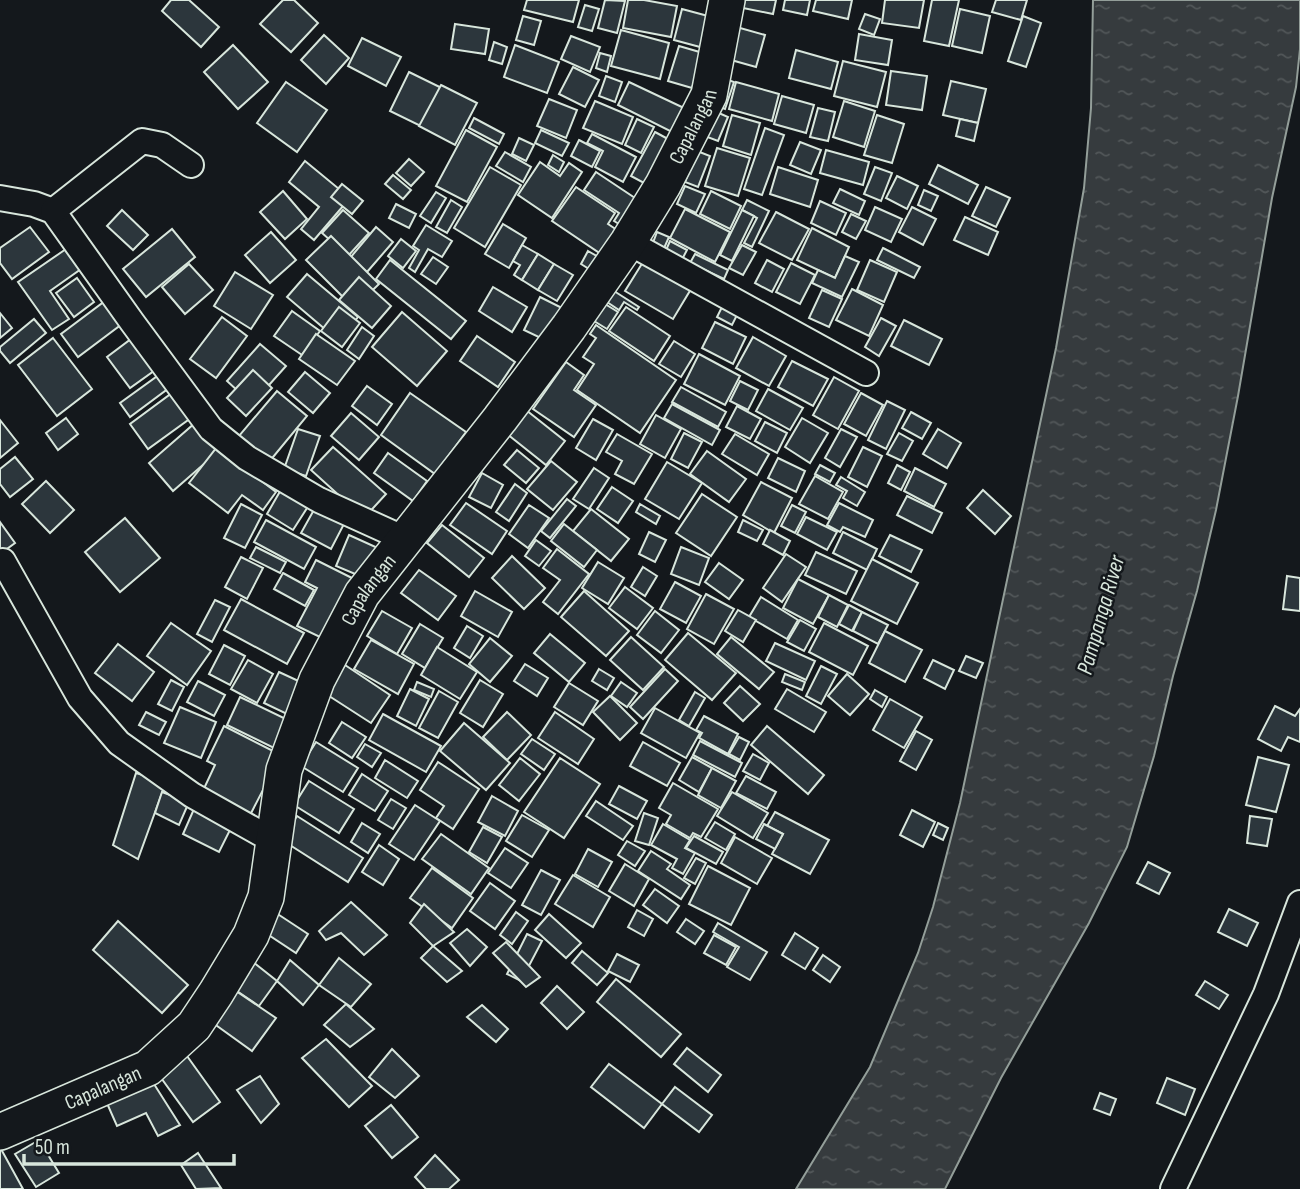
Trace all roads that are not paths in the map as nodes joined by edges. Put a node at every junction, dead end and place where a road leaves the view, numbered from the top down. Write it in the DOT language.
graph roads {
  1 [pos="727,0"];
  2 [pos="191,165"];
  3 [pos="0,198"];
  4 [pos="53,211"];
  5 [pos="628,242"];
  6 [pos="866,373"];
  7 [pos="405,539"];
  8 [pos="3,561"];
  9 [pos="274,841"];
  10 [pos="1300,902"];
  11 [pos="0,1132"];
  12 [pos="1173,1189"];
  1 -- 5 [label="street, Capalangan"];
  2 -- 4 [label="street"];
  3 -- 4 [label="street"];
  4 -- 7 [label="street"];
  5 -- 6 [label="street"];
  5 -- 7 [label="street, Capalangan"];
  7 -- 9 [label="street, Capalangan"];
  8 -- 9 [label="street"];
  9 -- 11 [label="street, Capalangan"];
  10 -- 12 [label="street"];
}
